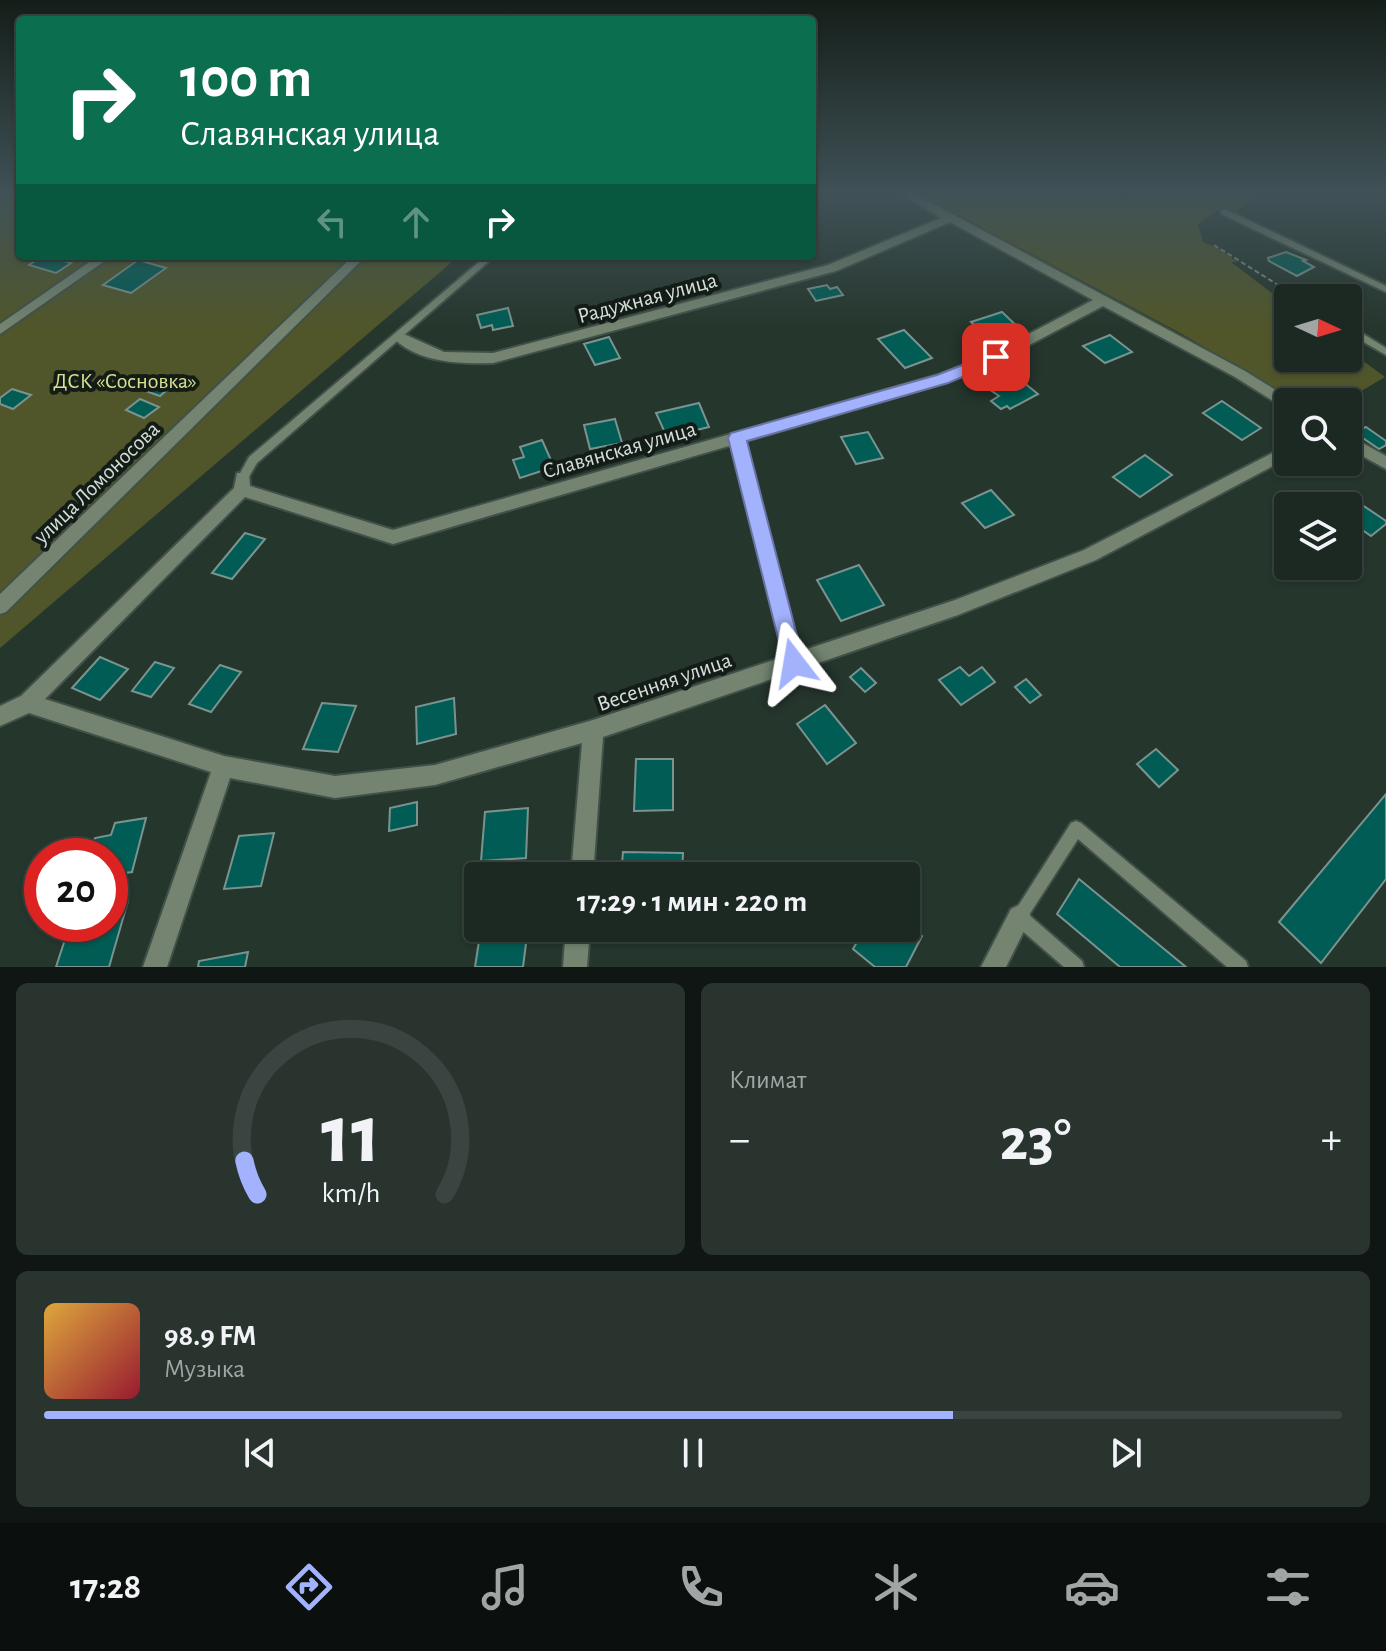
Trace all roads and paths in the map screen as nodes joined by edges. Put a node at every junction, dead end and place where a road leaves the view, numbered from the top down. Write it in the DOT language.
graph roads {
  1 [pos="905,237"];
  2 [pos="983,237"];
  3 [pos="1277,237"];
  4 [pos="1214,245"];
  5 [pos="100,260"];
  6 [pos="356,260"];
  7 [pos="486,260"];
  8 [pos="1277,284"];
  9 [pos="1386,289"];
  10 [pos="1103,300"];
  11 [pos="0,330"];
  12 [pos="399,337"];
  13 [pos="1362,337"];
  14 [pos="1386,352"];
  15 [pos="1274,395"];
  16 [pos="737,438"];
  17 [pos="1362,449"];
  18 [pos="1362,452"];
  19 [pos="1370,454"];
  20 [pos="1274,458"];
  21 [pos="1386,463"];
  22 [pos="242,483"];
  23 [pos="0,606"];
  24 [pos="794,663"];
  25 [pos="28,703"];
  26 [pos="0,716"];
  27 [pos="593,730"];
  28 [pos="224,766"];
  29 [pos="583,862"];
  30 [pos="1019,917"];
  31 [pos="577,942"];
  32 [pos="155,967"];
  33 [pos="575,967"];
  34 [pos="993,967"];
  35 [pos="1076,967"];
  36 [pos="1240,967"];
  1 -- 12 [label="street, Радужная улица"];
  2 -- 10 [label="street"];
  3 -- 9 [label="lane"];
  4 -- 8 [label="path"];
  5 -- 11 [label="street"];
  6 -- 23 [label="street, улица Ломоносова"];
  7 -- 12 [label="lane"];
  10 -- 15 [label="street"];
  10 -- 16 [label="street, Славянская улица"];
  12 -- 22 [label="lane"];
  13 -- 14 [label="lane"];
  16 -- 22 [label="street, Славянская улица"];
  16 -- 24 [label="lane"];
  17 -- 19 [label="street"];
  18 -- 19 [label="street"];
  19 -- 21 [label="street"];
  20 -- 24 [label="street, Весенняя улица"];
  22 -- 25 [label="street"];
  24 -- 27 [label="street, Весенняя улица"];
  25 -- 26 [label="street"];
  25 -- 28 [label="street, Весенняя улица"];
  27 -- 28 [label="street, Весенняя улица"];
  27 -- 29 [label="street"];
  28 -- 32 [label="street"];
  30 -- 34 [label="street"];
  30 -- 35 [label="lane"];
  30 -- 36 [label="lane"];
  31 -- 33 [label="street"];
}
